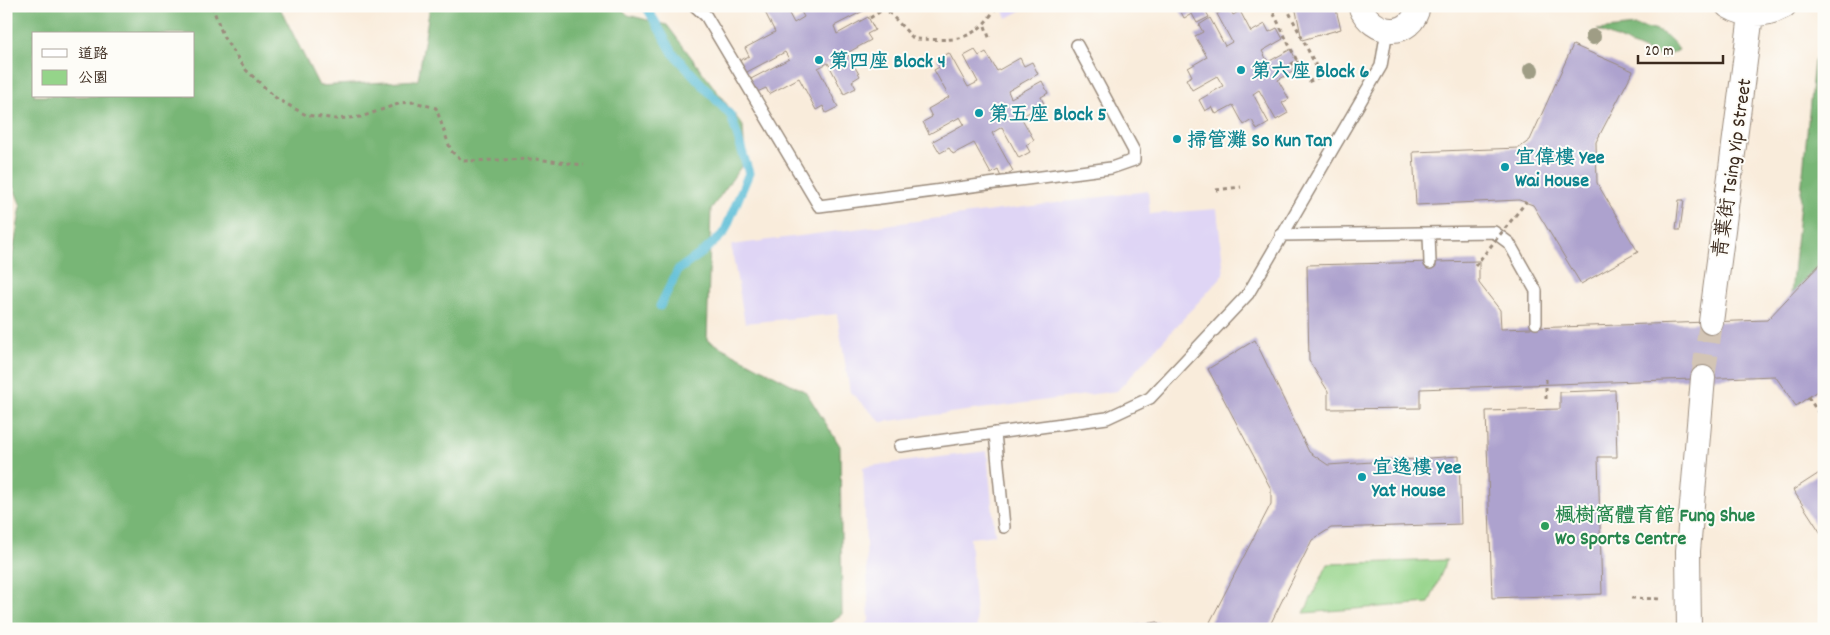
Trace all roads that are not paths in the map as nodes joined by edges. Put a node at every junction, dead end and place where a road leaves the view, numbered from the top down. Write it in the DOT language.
graph roads {
  1 [pos="695,6"];
  2 [pos="1360,6"];
  3 [pos="1418,6"];
  4 [pos="1728,6"];
  5 [pos="1784,6"];
  6 [pos="1751,14"];
  7 [pos="1387,30"];
  8 [pos="1077,45"];
  9 [pos="1429,234"];
  10 [pos="1280,236"];
  11 [pos="1430,263"];
  12 [pos="1711,322"];
  13 [pos="1536,323"];
  14 [pos="1703,378"];
  15 [pos="995,433"];
  16 [pos="900,446"];
  17 [pos="1004,527"];
  18 [pos="1689,629"];
  1 -- 8 [label="lane"];
  2 -- 7 [label="street"];
  3 -- 7 [label="street"];
  4 -- 6 [label="street"];
  5 -- 6 [label="street"];
  6 -- 12 [label="street, 青葉街 Tsing Yip Street"];
  7 -- 10 [label="lane"];
  9 -- 10 [label="lane"];
  9 -- 11 [label="lane"];
  9 -- 13 [label="lane"];
  10 -- 15 [label="lane"];
  14 -- 18 [label="street"];
  15 -- 16 [label="lane"];
  15 -- 17 [label="lane"];
}
